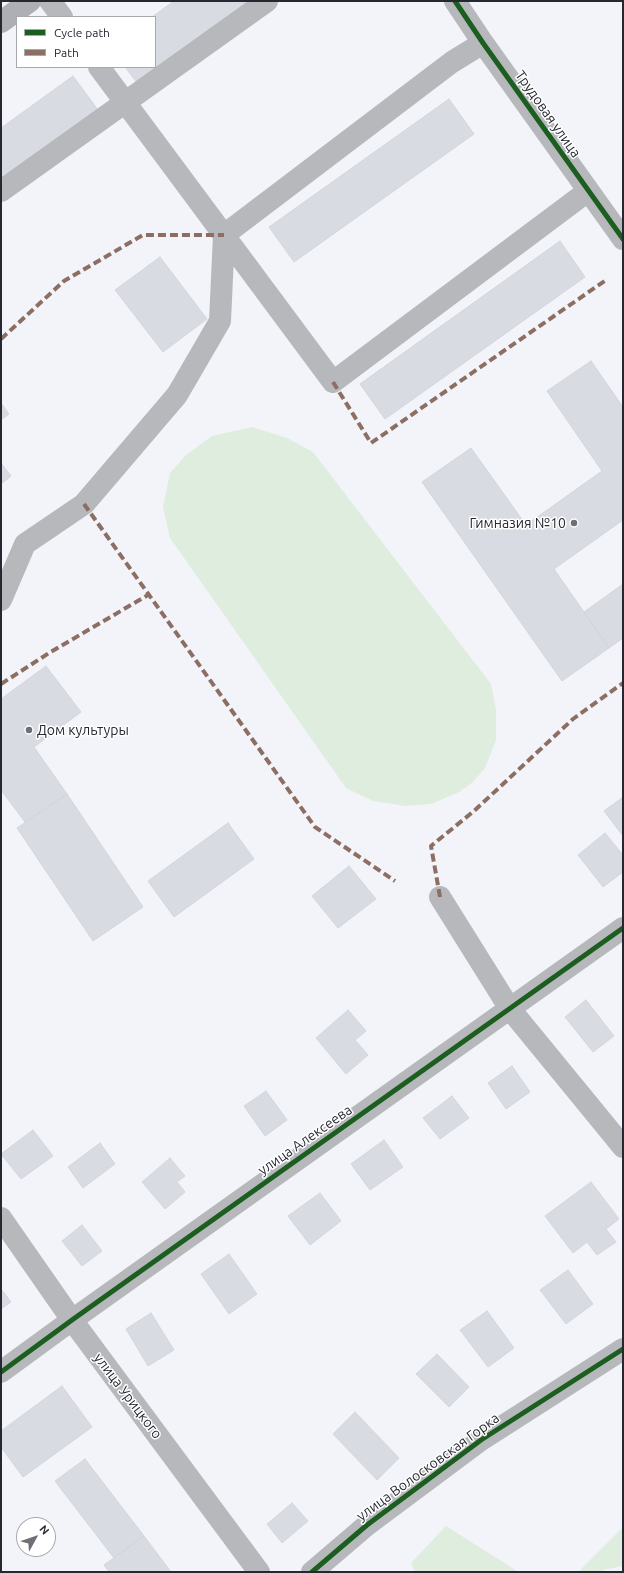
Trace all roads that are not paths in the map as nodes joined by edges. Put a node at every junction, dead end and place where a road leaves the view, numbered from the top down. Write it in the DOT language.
graph roads {
  1 [pos="30,1"];
  2 [pos="50,1"];
  3 [pos="267,1"];
  4 [pos="455,1"];
  5 [pos="61,16"];
  6 [pos="1,22"];
  7 [pos="483,43"];
  8 [pos="100,68"];
  9 [pos="126,102"];
  10 [pos="1,191"];
  11 [pos="588,191"];
  12 [pos="224,235"];
  13 [pos="623,239"];
  14 [pos="1,600"];
  15 [pos="440,897"];
  16 [pos="623,928"];
  17 [pos="510,1009"];
  18 [pos="623,1147"];
  19 [pos="1,1218"];
  20 [pos="72,1320"];
  21 [pos="623,1349"];
  22 [pos="1,1372"];
  23 [pos="258,1572"];
  24 [pos="312,1572"];
  1 -- 6 [label="main road"];
  2 -- 5 [label="street"];
  3 -- 9 [label="street"];
  4 -- 7 [label="street, Трудовая улица"];
  7 -- 11 [label="street, Трудовая улица"];
  7 -- 12 [label="street"];
  8 -- 9 [label="street"];
  9 -- 10 [label="street"];
  9 -- 12 [label="street"];
  11 -- 12 [label="street"];
  11 -- 13 [label="street, Трудовая улица"];
  12 -- 14 [label="street"];
  15 -- 17 [label="street"];
  16 -- 17 [label="street, улица Алексеева"];
  17 -- 18 [label="street"];
  17 -- 20 [label="street, улица Алексеева"];
  19 -- 20 [label="street, улица Урицкого"];
  20 -- 22 [label="street, улица Алексеева"];
  20 -- 23 [label="street, улица Урицкого"];
  21 -- 24 [label="street, улица Волосковская Горка"];
}
